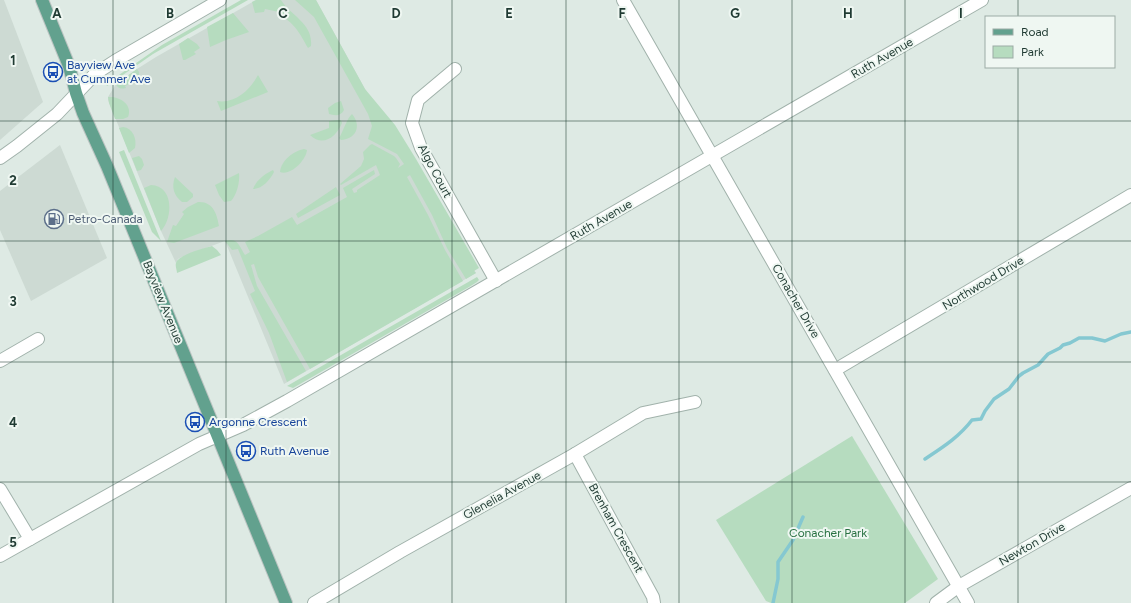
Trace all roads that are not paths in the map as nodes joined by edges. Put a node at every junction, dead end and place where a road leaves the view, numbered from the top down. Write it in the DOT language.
graph roads {
  1 [pos="42,0"];
  2 [pos="220,0"];
  3 [pos="982,0"];
  4 [pos="626,1"];
  5 [pos="455,69"];
  6 [pos="76,93"];
  7 [pos="713,156"];
  8 [pos="0,158"];
  9 [pos="1131,195"];
  10 [pos="496,281"];
  11 [pos="38,339"];
  12 [pos="0,361"];
  13 [pos="835,370"];
  14 [pos="695,402"];
  15 [pos="217,435"];
  16 [pos="575,454"];
  17 [pos="1131,488"];
  18 [pos="0,489"];
  19 [pos="30,539"];
  20 [pos="0,556"];
  21 [pos="958,586"];
  22 [pos="286,603"];
  23 [pos="314,603"];
  24 [pos="654,603"];
  25 [pos="936,603"];
  26 [pos="968,603"];
  1 -- 6 [label="main road, Bayview Avenue"];
  2 -- 6 [label="street"];
  3 -- 7 [label="street, Ruth Avenue"];
  4 -- 7 [label="street, Conacher Drive"];
  5 -- 10 [label="street, Algo Court"];
  6 -- 8 [label="street"];
  6 -- 15 [label="main road, Bayview Avenue"];
  7 -- 10 [label="street, Ruth Avenue"];
  7 -- 13 [label="street, Conacher Drive"];
  9 -- 13 [label="street, Northwood Drive"];
  10 -- 15 [label="street, Ruth Avenue"];
  11 -- 12 [label="street"];
  13 -- 21 [label="street, Conacher Drive"];
  14 -- 16 [label="street, Glenelia Avenue"];
  15 -- 19 [label="street"];
  15 -- 22 [label="main road, Bayview Avenue"];
  16 -- 23 [label="street, Glenelia Avenue"];
  16 -- 24 [label="street, Brenham Crescent"];
  17 -- 21 [label="street, Newton Drive"];
  18 -- 19 [label="street"];
  19 -- 20 [label="street"];
  21 -- 25 [label="street, Newton Drive"];
  21 -- 26 [label="street, Conacher Drive"];
}
